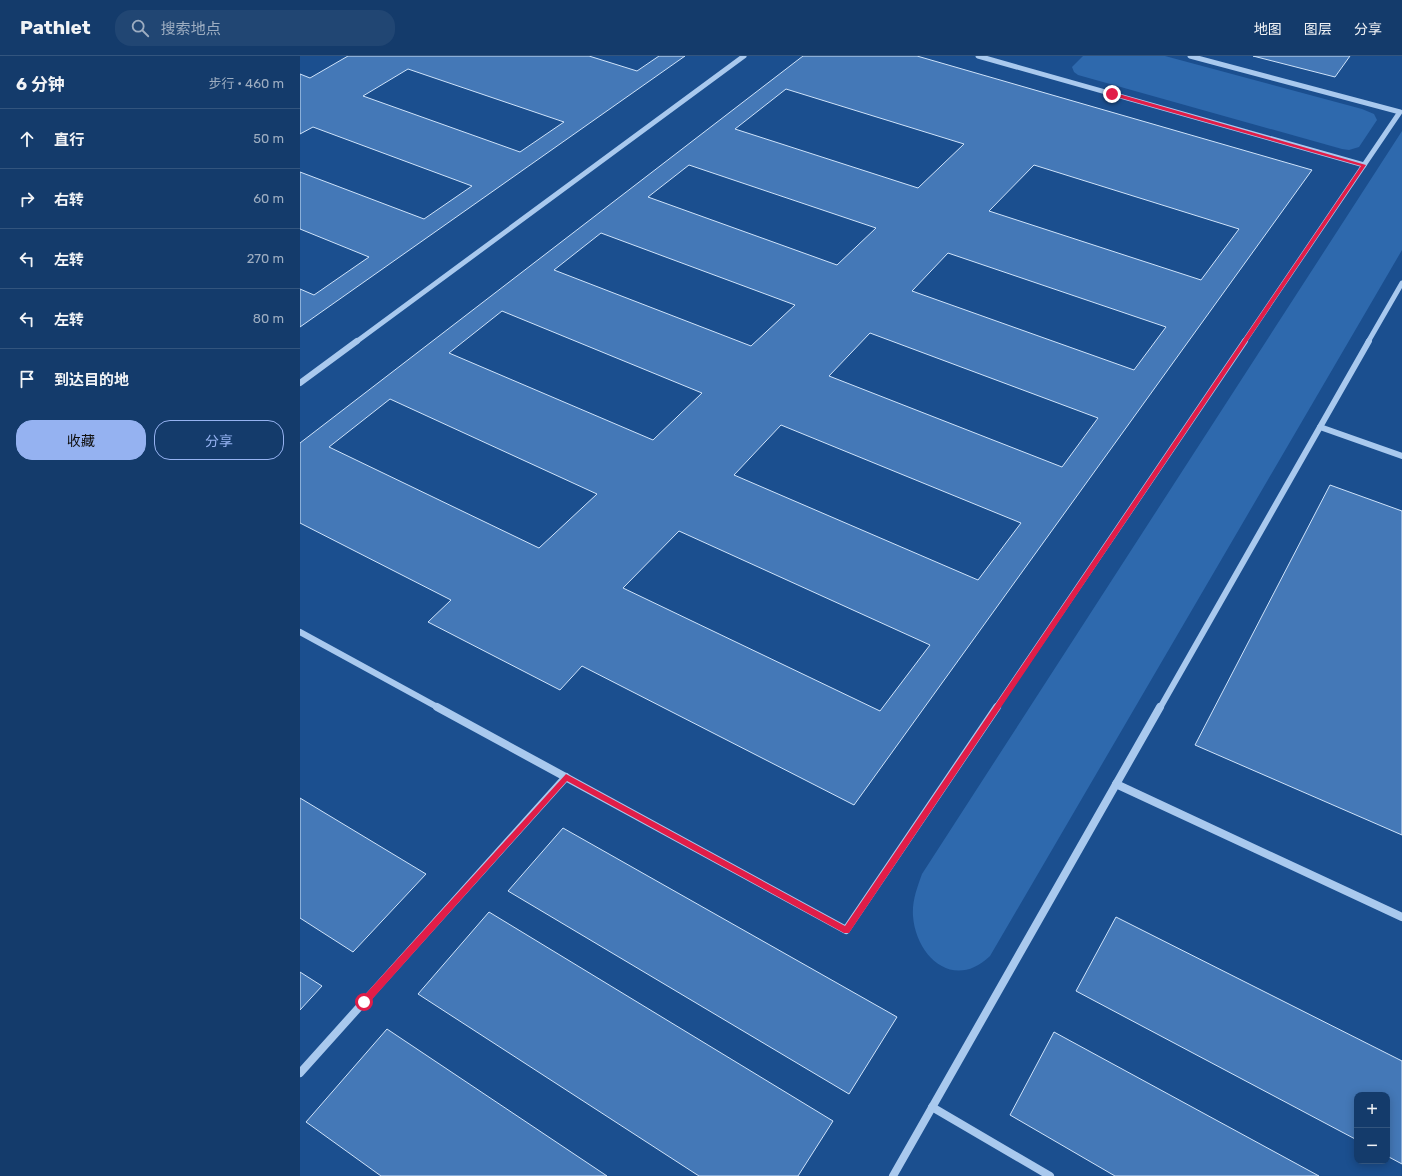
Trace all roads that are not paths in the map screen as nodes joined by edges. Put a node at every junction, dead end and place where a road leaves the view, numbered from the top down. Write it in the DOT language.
graph roads {
  1 [pos="744,56"];
  2 [pos="978,56"];
  3 [pos="1190,56"];
  4 [pos="1364,165"];
  5 [pos="1402,283"];
  6 [pos="300,383"];
  7 [pos="1320,427"];
  8 [pos="1402,456"];
  9 [pos="300,632"];
  10 [pos="566,777"];
  11 [pos="1116,784"];
  12 [pos="1402,917"];
  13 [pos="300,1073"];
  14 [pos="932,1107"];
  15 [pos="893,1176"];
  16 [pos="1050,1176"];
  1 -- 6 [label="lane"];
  2 -- 4 [label="lane"];
  3 -- 4 [label="lane"];
  4 -- 10 [label="lane"];
  5 -- 7 [label="lane"];
  7 -- 8 [label="lane"];
  7 -- 11 [label="lane"];
  9 -- 10 [label="lane"];
  10 -- 13 [label="lane"];
  11 -- 12 [label="lane"];
  11 -- 14 [label="lane"];
  14 -- 15 [label="lane"];
  14 -- 16 [label="lane"];
}
